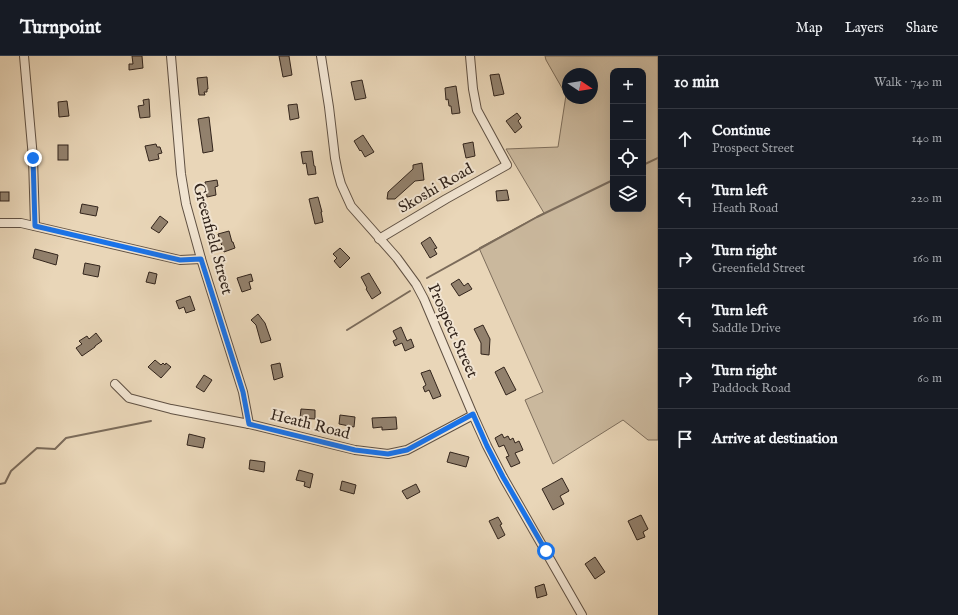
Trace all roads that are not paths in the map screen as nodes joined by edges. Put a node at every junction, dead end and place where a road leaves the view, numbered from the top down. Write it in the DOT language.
graph roads {
  1 [pos="24,56"];
  2 [pos="171,56"];
  3 [pos="321,56"];
  4 [pos="470,56"];
  5 [pos="0,222"];
  6 [pos="35,226"];
  7 [pos="380,239"];
  8 [pos="201,259"];
  9 [pos="115,384"];
  10 [pos="473,414"];
  11 [pos="249,424"];
  12 [pos="582,615"];
  1 -- 6 [label="street"];
  2 -- 8 [label="street, Greenfield Street"];
  3 -- 7 [label="street, Prospect Street"];
  4 -- 7 [label="street, Skoshi Road"];
  5 -- 6 [label="street"];
  6 -- 8 [label="street"];
  7 -- 10 [label="street, Prospect Street"];
  8 -- 11 [label="street, Greenfield Street"];
  9 -- 11 [label="street, Heath Road"];
  10 -- 11 [label="street, Heath Road"];
  10 -- 12 [label="street, Prospect Street"];
}
